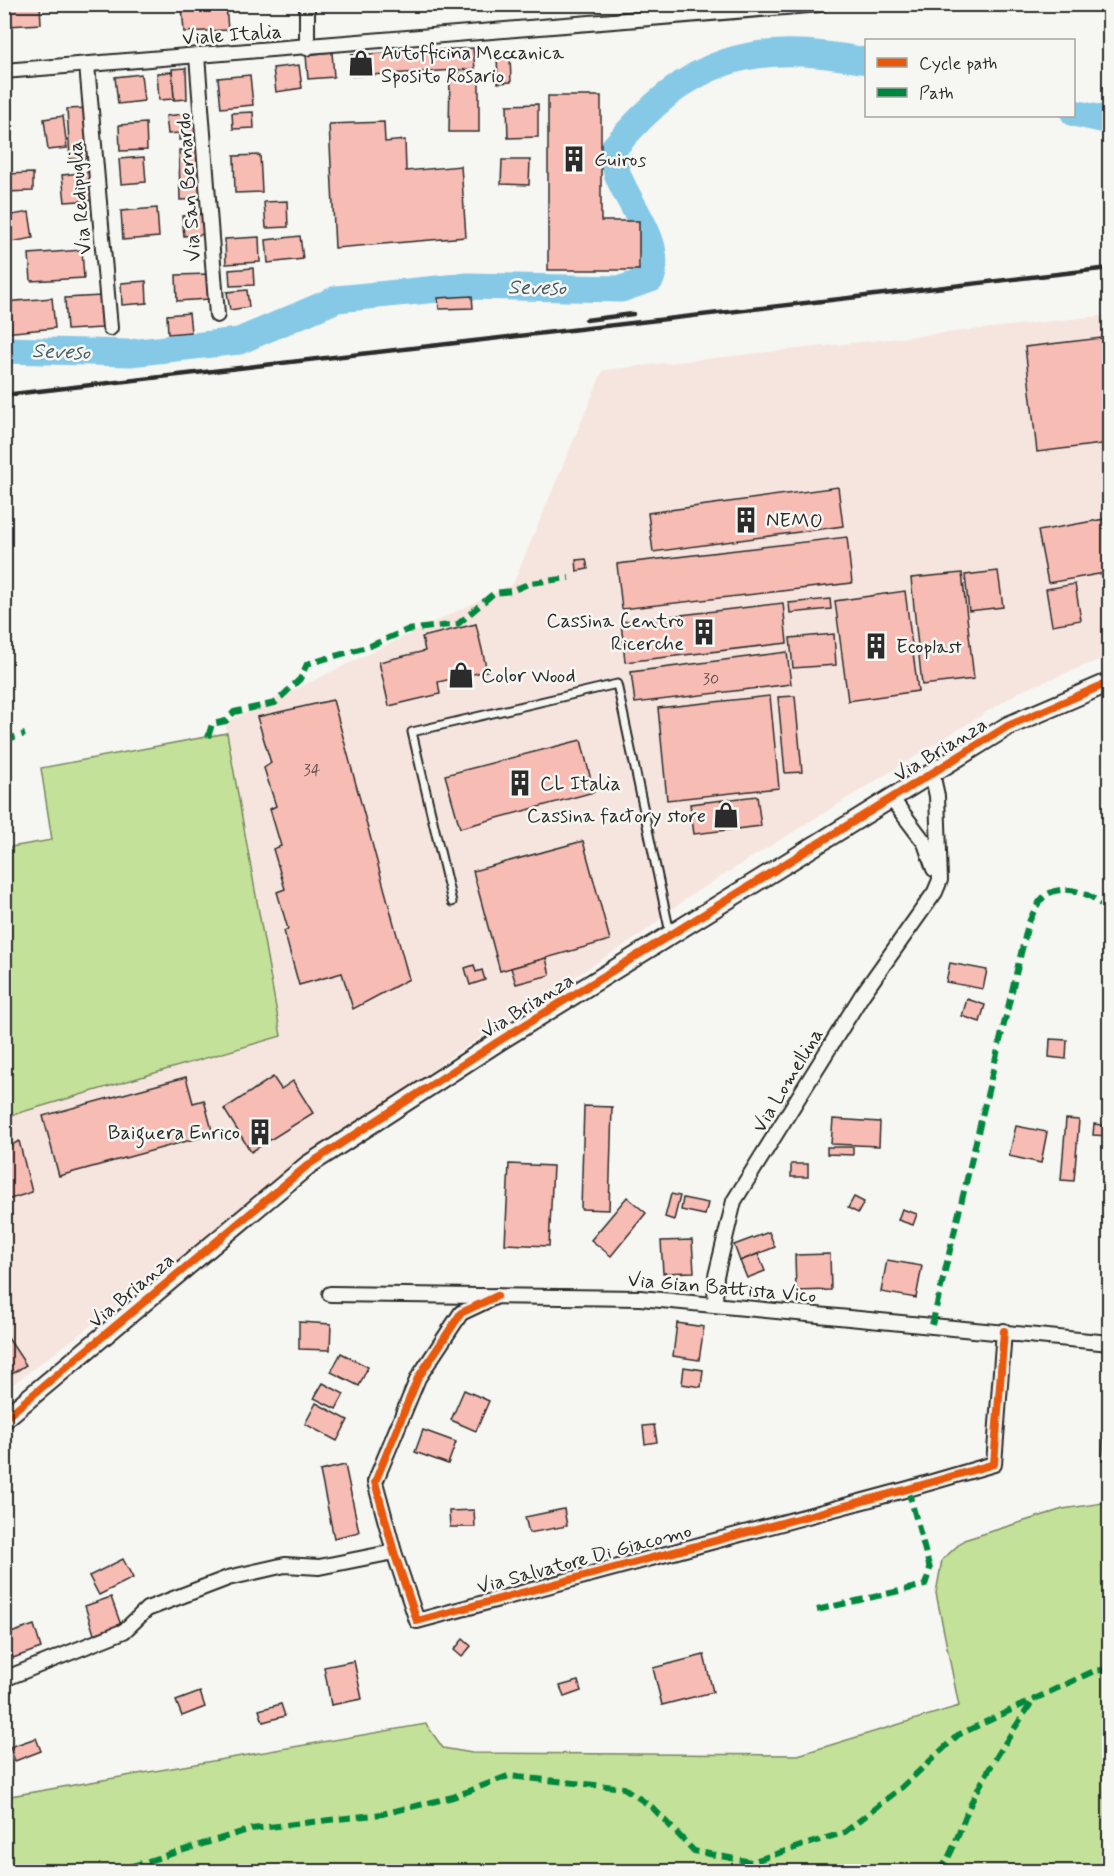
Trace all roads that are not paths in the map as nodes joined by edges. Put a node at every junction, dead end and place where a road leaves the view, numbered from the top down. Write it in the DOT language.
graph roads {
  1 [pos="307,4"];
  2 [pos="821,4"];
  3 [pos="307,48"];
  4 [pos="197,56"];
  5 [pos="87,65"];
  6 [pos="4,71"];
  7 [pos="217,315"];
  8 [pos="110,328"];
  9 [pos="1110,682"];
  10 [pos="932,773"];
  11 [pos="891,798"];
  12 [pos="935,892"];
  13 [pos="453,902"];
  14 [pos="671,936"];
  15 [pos="330,1294"];
  16 [pos="497,1296"];
  17 [pos="715,1305"];
  18 [pos="1004,1331"];
  19 [pos="1110,1343"];
  20 [pos="4,1419"];
  21 [pos="394,1552"];
  22 [pos="4,1679"];
  1 -- 3 [label="street"];
  2 -- 3 [label="street, Viale Italia"];
  3 -- 4 [label="street, Viale Italia"];
  4 -- 5 [label="street, Viale Italia"];
  4 -- 7 [label="street, Via San Bernardo"];
  5 -- 6 [label="street, Viale Italia"];
  5 -- 8 [label="street, Via Redipuglia"];
  9 -- 10 [label="street, Via Brianza"];
  10 -- 11 [label="street, Via Brianza"];
  10 -- 12 [label="street, Via Lomellina"];
  11 -- 12 [label="street"];
  11 -- 14 [label="street, Via Brianza"];
  12 -- 17 [label="street, Via Lomellina"];
  13 -- 14 [label="lane"];
  14 -- 20 [label="street, Via Brianza"];
  15 -- 16 [label="street, Via Gian Battista Vico"];
  16 -- 17 [label="street, Via Gian Battista Vico"];
  16 -- 21 [label="street, Via Salvatore Di Giacomo"];
  17 -- 18 [label="street, Via Gian Battista Vico"];
  18 -- 19 [label="street, Via Gian Battista Vico"];
  18 -- 21 [label="street, Via Salvatore Di Giacomo"];
  21 -- 22 [label="street"];
}
